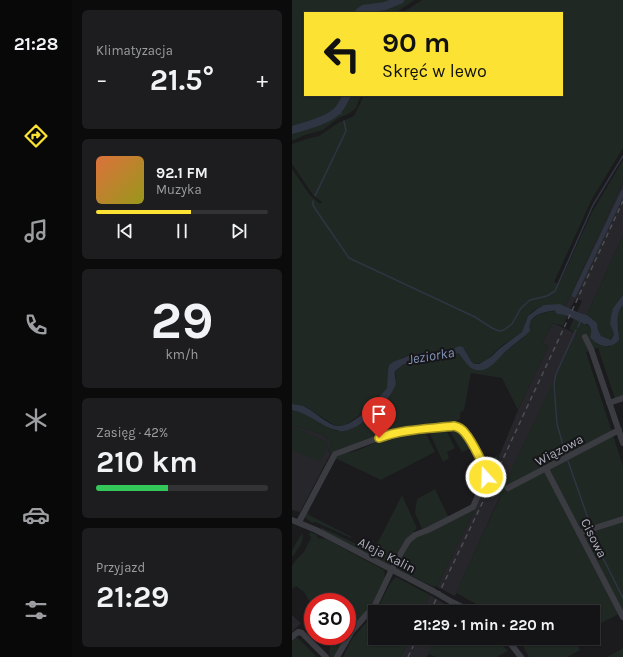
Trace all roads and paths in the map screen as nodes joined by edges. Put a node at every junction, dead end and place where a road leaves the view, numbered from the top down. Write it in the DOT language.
graph roads {
  1 [pos="585,337"];
  2 [pos="623,398"];
  3 [pos="609,403"];
  4 [pos="619,430"];
  5 [pos="623,443"];
  6 [pos="546,469"];
  7 [pos="508,488"];
  8 [pos="623,519"];
  9 [pos="295,521"];
  10 [pos="579,533"];
  11 [pos="392,570"];
  12 [pos="458,605"];
  13 [pos="623,617"];
  14 [pos="292,637"];
  15 [pos="511,645"];
  16 [pos="326,657"];
  17 [pos="337,657"];
  18 [pos="520,657"];
  1 -- 3 [label="street"];
  2 -- 3 [label="street"];
  3 -- 4 [label="street"];
  4 -- 5 [label="street"];
  4 -- 6 [label="street, Wiązowa"];
  6 -- 7 [label="street, Wiązowa"];
  6 -- 10 [label="street, Cisowa"];
  8 -- 10 [label="street"];
  9 -- 11 [label="street, Aleja Kalin"];
  9 -- 11 [label="street"];
  10 -- 13 [label="street, Cisowa"];
  11 -- 12 [label="street, Aleja Kalin, bridge"];
  11 -- 17 [label="street"];
  14 -- 16 [label="street"];
  15 -- 18 [label="street"];
}
